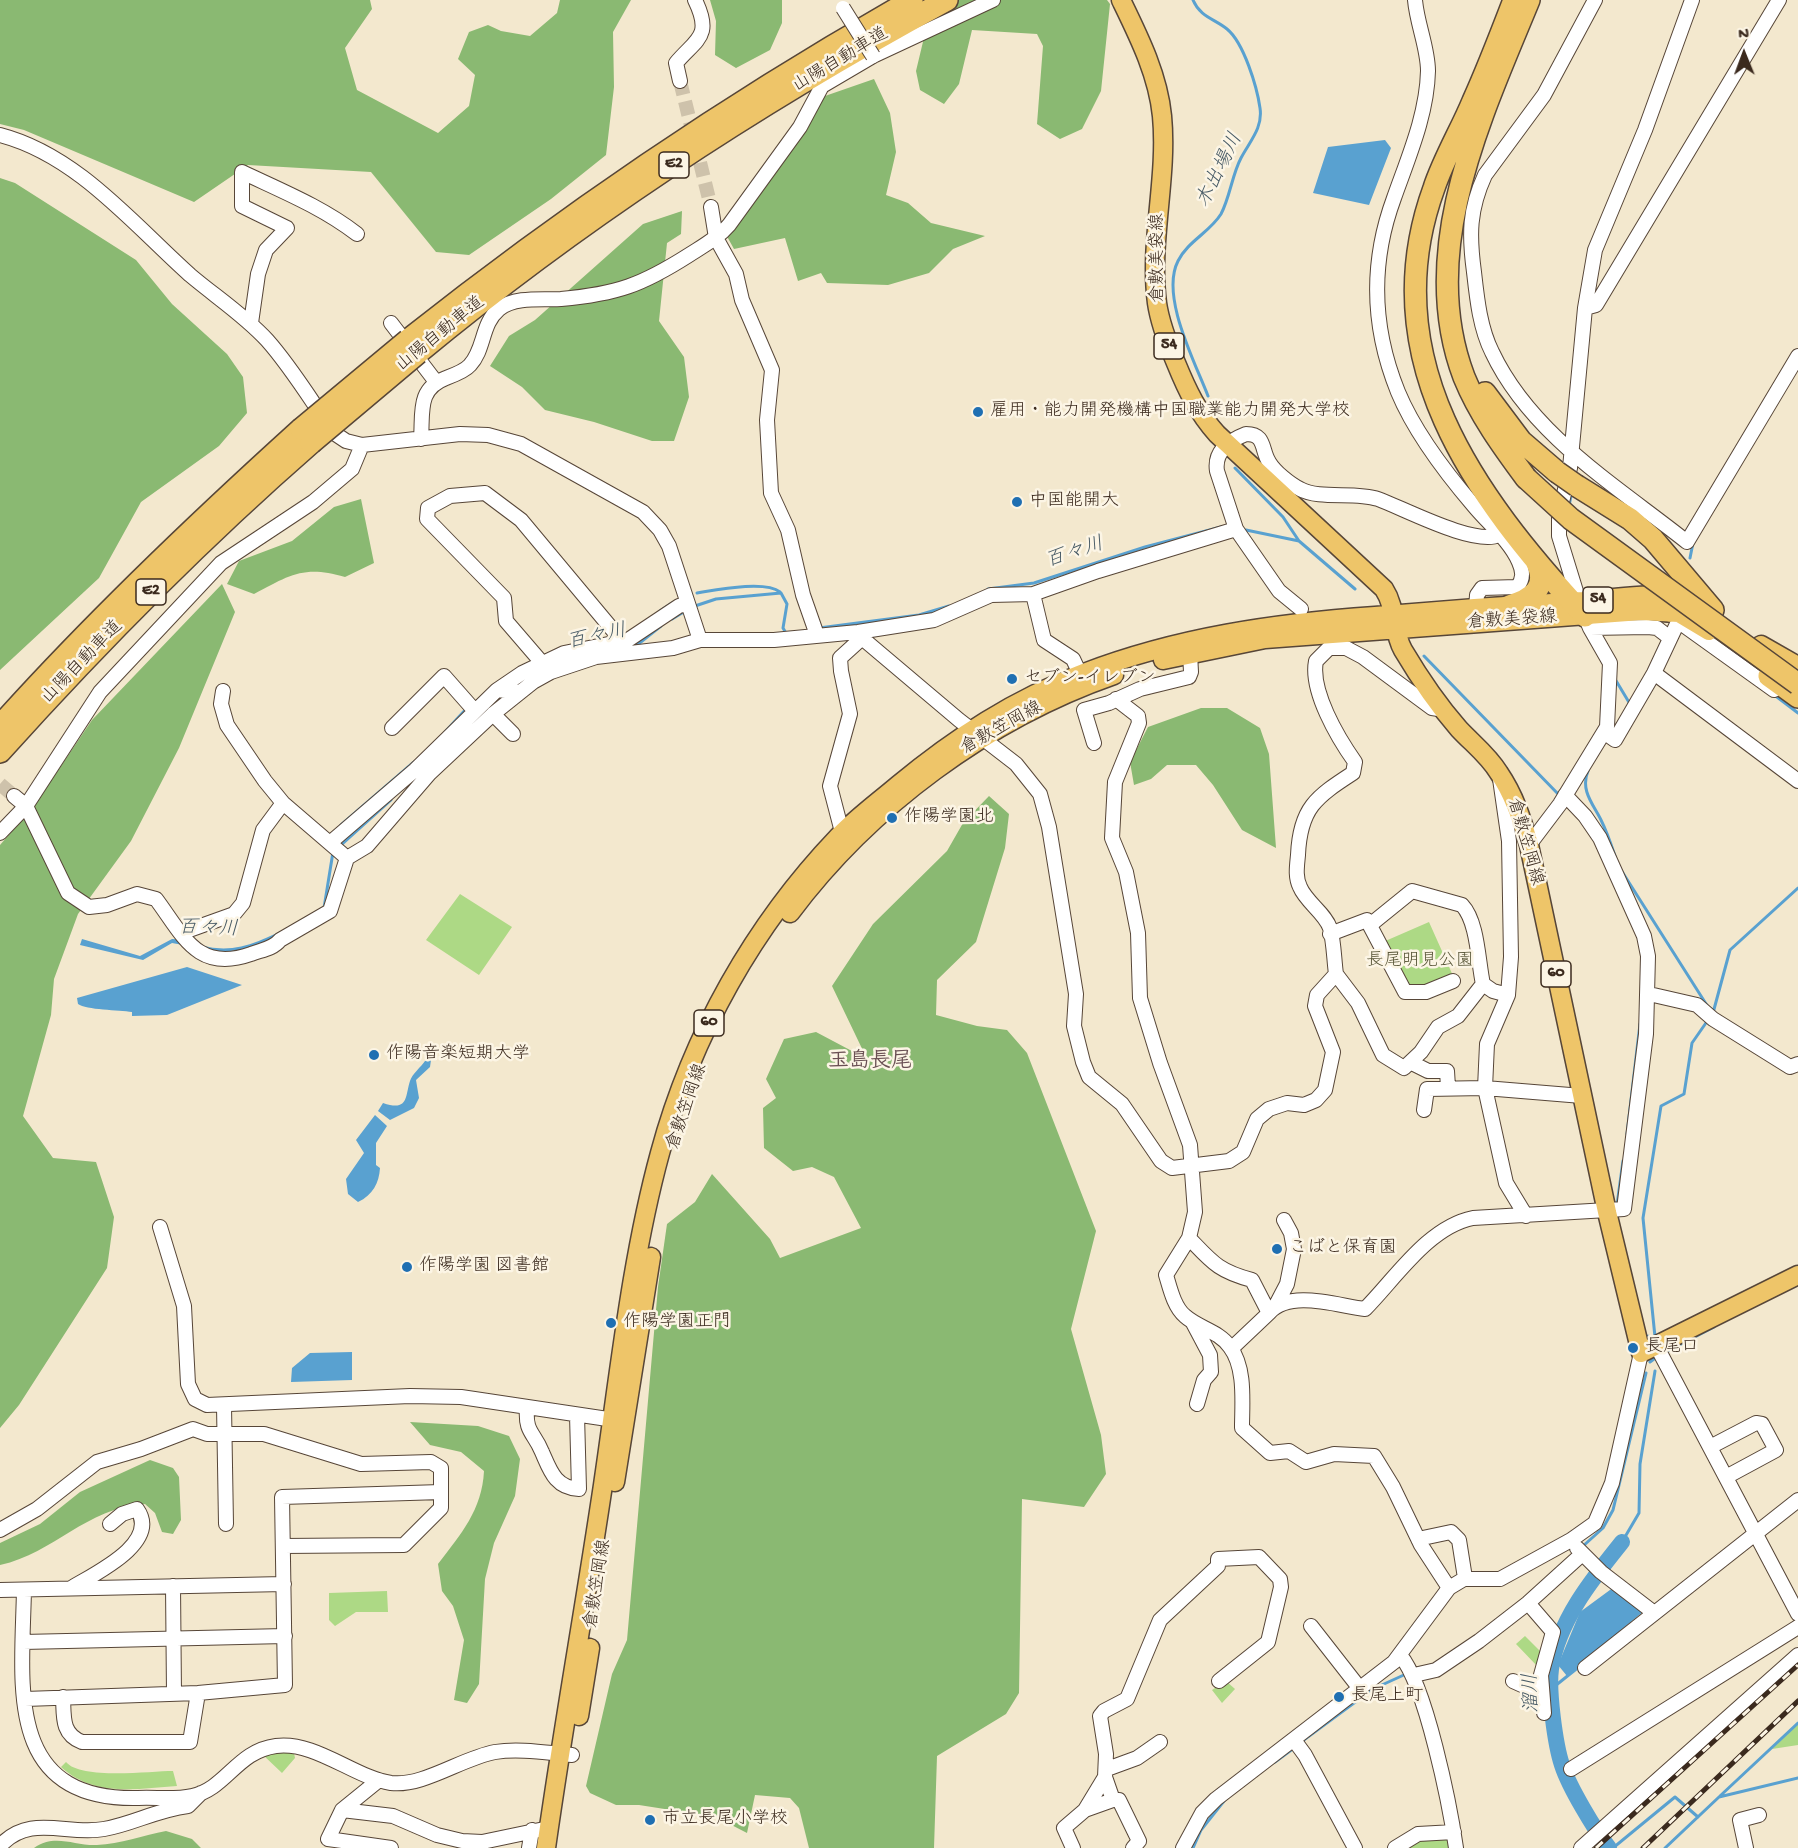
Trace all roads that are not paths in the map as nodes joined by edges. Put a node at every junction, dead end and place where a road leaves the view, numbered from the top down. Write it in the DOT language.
graph roads {
  1 [pos="695,0"];
  2 [pos="912,0"];
  3 [pos="947,0"];
  4 [pos="993,0"];
  5 [pos="1121,0"];
  6 [pos="1415,0"];
  7 [pos="1514,0"];
  8 [pos="1530,0"];
  9 [pos="1595,0"];
  10 [pos="1692,0"];
  11 [pos="1779,0"];
  12 [pos="843,8"];
  13 [pos="873,56"];
  14 [pos="680,81"];
  15 [pos="1473,101"];
  16 [pos="0,135"];
  17 [pos="711,207"];
  18 [pos="357,234"];
  19 [pos="716,238"];
  20 [pos="1447,270"];
  21 [pos="1585,308"];
  22 [pos="251,323"];
  23 [pos="391,323"];
  24 [pos="413,346"];
  25 [pos="1798,356"];
  26 [pos="436,382"];
  27 [pos="306,436"];
  28 [pos="421,439"];
  29 [pos="1228,444"];
  30 [pos="362,445"];
  31 [pos="1575,454"];
  32 [pos="1526,478"];
  33 [pos="1236,529"];
  34 [pos="1499,535"];
  35 [pos="1535,560"];
  36 [pos="1685,576"];
  37 [pos="1033,594"];
  38 [pos="1687,598"];
  39 [pos="1509,606"];
  40 [pos="688,608"];
  41 [pos="1301,609"];
  42 [pos="1476,609"];
  43 [pos="1713,610"];
  44 [pos="1670,611"];
  45 [pos="1581,612"];
  46 [pos="1396,621"];
  47 [pos="817,633"];
  48 [pos="860,635"];
  49 [pos="1667,635"];
  50 [pos="700,640"];
  51 [pos="625,643"];
  52 [pos="1190,653"];
  53 [pos="540,661"];
  54 [pos="1771,665"];
  55 [pos="1798,666"];
  56 [pos="1798,671"];
  57 [pos="1654,673"];
  58 [pos="1080,674"];
  59 [pos="1798,684"];
  60 [pos="499,690"];
  61 [pos="223,691"];
  62 [pos="519,692"];
  63 [pos="1116,699"];
  64 [pos="1797,703"];
  65 [pos="471,707"];
  66 [pos="1445,710"];
  67 [pos="493,714"];
  68 [pos="0,726"];
  69 [pos="392,728"];
  70 [pos="977,733"];
  71 [pos="513,734"];
  72 [pos="1608,736"];
  73 [pos="1094,742"];
  74 [pos="0,752"];
  75 [pos="425,769"];
  76 [pos="1499,772"];
  77 [pos="1798,781"];
  78 [pos="14,796"];
  79 [pos="1563,800"];
  80 [pos="283,803"];
  81 [pos="26,806"];
  82 [pos="842,832"];
  83 [pos="0,833"];
  84 [pos="1529,845"];
  85 [pos="338,849"];
  86 [pos="1370,925"];
  87 [pos="1330,934"];
  88 [pos="185,938"];
  89 [pos="1336,974"];
  90 [pos="1453,981"];
  91 [pos="1483,984"];
  92 [pos="1508,995"];
  93 [pos="1645,996"];
  94 [pos="1412,1064"];
  95 [pos="1798,1064"];
  96 [pos="1448,1087"];
  97 [pos="1485,1088"];
  98 [pos="1582,1096"];
  99 [pos="1424,1110"];
  100 [pos="1192,1166"];
  101 [pos="1613,1211"];
  102 [pos="1526,1216"];
  103 [pos="1284,1220"];
  104 [pos="160,1227"];
  105 [pos="1189,1238"];
  106 [pos="1798,1275"];
  107 [pos="1273,1309"];
  108 [pos="1192,1321"];
  109 [pos="1232,1348"];
  110 [pos="1655,1352"];
  111 [pos="1197,1404"];
  112 [pos="224,1406"];
  113 [pos="527,1408"];
  114 [pos="577,1415"];
  115 [pos="619,1420"];
  116 [pos="225,1434"];
  117 [pos="1710,1447"];
  118 [pos="1726,1478"];
  119 [pos="441,1492"];
  120 [pos="1798,1500"];
  121 [pos="110,1524"];
  122 [pos="226,1524"];
  123 [pos="1755,1529"];
  124 [pos="0,1530"];
  125 [pos="1418,1539"];
  126 [pos="283,1546"];
  127 [pos="1578,1550"];
  128 [pos="1465,1578"];
  129 [pos="284,1584"];
  130 [pos="173,1587"];
  131 [pos="1449,1588"];
  132 [pos="69,1589"];
  133 [pos="0,1590"];
  134 [pos="24,1590"];
  135 [pos="1528,1602"];
  136 [pos="1653,1612"];
  137 [pos="1798,1614"];
  138 [pos="1311,1626"];
  139 [pos="1798,1627"];
  140 [pos="285,1636"];
  141 [pos="172,1639"];
  142 [pos="23,1642"];
  143 [pos="1798,1655"];
  144 [pos="1409,1668"];
  145 [pos="1585,1668"];
  146 [pos="1513,1681"];
  147 [pos="1219,1682"];
  148 [pos="1361,1690"];
  149 [pos="198,1693"];
  150 [pos="174,1694"];
  151 [pos="1542,1694"];
  152 [pos="63,1697"];
  153 [pos="25,1699"];
  154 [pos="1544,1713"];
  155 [pos="1160,1743"];
  156 [pos="1296,1743"];
  157 [pos="566,1755"];
  158 [pos="1571,1769"];
  159 [pos="1106,1773"];
  160 [pos="379,1780"];
  161 [pos="201,1793"];
  162 [pos="1113,1800"];
  163 [pos="342,1810"];
  164 [pos="1085,1810"];
  165 [pos="1759,1815"];
  166 [pos="540,1829"];
  167 [pos="1454,1832"];
  168 [pos="327,1844"];
  169 [pos="0,1846"];
  170 [pos="1138,1846"];
  171 [pos="391,1848"];
  172 [pos="529,1848"];
  173 [pos="546,1848"];
  174 [pos="558,1848"];
  175 [pos="1073,1848"];
  176 [pos="1183,1848"];
  177 [pos="1355,1848"];
  178 [pos="1395,1848"];
  179 [pos="1456,1848"];
  180 [pos="1581,1848"];
  181 [pos="1746,1848"];
  1 -- 14 [label="street"];
  2 -- 24 [label="highway, 山陽自動車道 / E2"];
  3 -- 24 [label="highway, 山陽自動車道 / E2"];
  4 -- 13 [label="street"];
  5 -- 29 [label="main road, 倉敷美袋線 / 54"];
  6 -- 34 [label="street"];
  7 -- 15 [label="highway"];
  8 -- 20 [label="highway"];
  9 -- 31 [label="street"];
  10 -- 21 [label="street"];
  11 -- 21 [label="street"];
  12 -- 13 [label="street, bridge"];
  13 -- 19 [label="street"];
  15 -- 32 [label="highway"];
  15 -- 35 [label="highway"];
  16 -- 22 [label="street"];
  17 -- 19 [label="street"];
  18 -- 22 [label="street"];
  19 -- 26 [label="street"];
  19 -- 47 [label="street"];
  20 -- 32 [label="highway"];
  20 -- 36 [label="highway, bridge"];
  21 -- 31 [label="street"];
  22 -- 30 [label="street"];
  23 -- 26 [label="street"];
  24 -- 27 [label="highway, 山陽自動車道 / E2, bridge"];
  25 -- 31 [label="street"];
  26 -- 28 [label="street"];
  27 -- 68 [label="highway, 山陽自動車道 / E2"];
  27 -- 74 [label="highway, 山陽自動車道 / E2"];
  28 -- 30 [label="street"];
  28 -- 40 [label="street"];
  29 -- 33 [label="street"];
  29 -- 34 [label="street"];
  29 -- 46 [label="main road, 倉敷美袋線 / 54"];
  30 -- 81 [label="street"];
  31 -- 45 [label="street"];
  32 -- 59 [label="highway, bridge"];
  33 -- 37 [label="street"];
  33 -- 41 [label="street"];
  34 -- 42 [label="street"];
  35 -- 39 [label="highway"];
  35 -- 45 [label="highway"];
  36 -- 38 [label="highway"];
  36 -- 43 [label="highway"];
  37 -- 48 [label="street"];
  37 -- 58 [label="street"];
  38 -- 43 [label="main road, 倉敷美袋線 / 54"];
  38 -- 44 [label="highway"];
  38 -- 45 [label="main road, 倉敷美袋線 / 54"];
  39 -- 42 [label="main road, 倉敷美袋線 / 54"];
  39 -- 45 [label="main road, 倉敷美袋線 / 54"];
  40 -- 50 [label="street"];
  40 -- 51 [label="street"];
  42 -- 46 [label="main road, 倉敷美袋線 / 54"];
  43 -- 54 [label="main road, 倉敷美袋線 / 54"];
  44 -- 45 [label="main road, 倉敷美袋線 / 54"];
  44 -- 54 [label="main road, 倉敷美袋線 / 54"];
  45 -- 46 [label="main road, 倉敷美袋線 / 54"];
  45 -- 49 [label="street"];
  45 -- 72 [label="street"];
  46 -- 52 [label="main road, 倉敷笠岡線 / 60"];
  46 -- 58 [label="main road, 倉敷笠岡線 / 60"];
  46 -- 66 [label="main road, 倉敷笠岡線 / 60"];
  47 -- 48 [label="street"];
  47 -- 50 [label="street"];
  48 -- 70 [label="street"];
  48 -- 82 [label="street"];
  49 -- 57 [label="street"];
  49 -- 64 [label="street"];
  50 -- 51 [label="street"];
  51 -- 53 [label="street"];
  51 -- 53 [label="street"];
  51 -- 62 [label="street"];
  52 -- 63 [label="street"];
  52 -- 70 [label="main road, 倉敷笠岡線 / 60"];
  53 -- 60 [label="street"];
  54 -- 55 [label="main road"];
  54 -- 56 [label="highway, 54"];
  54 -- 64 [label="highway, 54"];
  57 -- 72 [label="street"];
  57 -- 77 [label="street"];
  58 -- 70 [label="main road, 倉敷笠岡線 / 60"];
  60 -- 62 [label="street"];
  60 -- 65 [label="street"];
  61 -- 80 [label="street"];
  62 -- 67 [label="street"];
  63 -- 73 [label="street"];
  63 -- 100 [label="street"];
  65 -- 69 [label="street"];
  65 -- 75 [label="street"];
  66 -- 76 [label="main road, 倉敷笠岡線 / 60"];
  66 -- 87 [label="street"];
  67 -- 71 [label="street"];
  67 -- 75 [label="street"];
  70 -- 82 [label="main road, 倉敷笠岡線 / 60"];
  70 -- 100 [label="street"];
  70 -- 115 [label="main road, 倉敷笠岡線 / 60"];
  72 -- 79 [label="street"];
  75 -- 85 [label="street"];
  75 -- 85 [label="street"];
  76 -- 84 [label="main road, 倉敷笠岡線 / 60"];
  76 -- 92 [label="street"];
  78 -- 81 [label="street"];
  79 -- 84 [label="street"];
  79 -- 93 [label="street"];
  80 -- 85 [label="street"];
  80 -- 88 [label="street"];
  81 -- 83 [label="street"];
  81 -- 88 [label="street"];
  82 -- 115 [label="main road, 倉敷笠岡線 / 60"];
  84 -- 98 [label="main road, 倉敷笠岡線 / 60"];
  85 -- 88 [label="street"];
  86 -- 87 [label="street"];
  86 -- 90 [label="street"];
  86 -- 91 [label="street"];
  87 -- 89 [label="street"];
  89 -- 94 [label="street"];
  89 -- 100 [label="street"];
  91 -- 92 [label="street"];
  91 -- 94 [label="street"];
  92 -- 97 [label="street"];
  93 -- 95 [label="street"];
  93 -- 101 [label="street"];
  94 -- 96 [label="street"];
  96 -- 97 [label="street"];
  96 -- 99 [label="street"];
  97 -- 98 [label="street"];
  97 -- 102 [label="street"];
  98 -- 101 [label="main road, 倉敷笠岡線 / 60"];
  100 -- 105 [label="street"];
  101 -- 102 [label="street"];
  101 -- 110 [label="main road, 倉敷笠岡線 / 60"];
  102 -- 107 [label="street"];
  103 -- 107 [label="street"];
  104 -- 112 [label="street"];
  105 -- 107 [label="street"];
  105 -- 108 [label="street"];
  106 -- 110 [label="main road"];
  107 -- 109 [label="street"];
  108 -- 109 [label="street"];
  108 -- 111 [label="street"];
  109 -- 125 [label="street"];
  110 -- 117 [label="street"];
  110 -- 127 [label="street"];
  112 -- 113 [label="street"];
  112 -- 116 [label="street"];
  113 -- 114 [label="street"];
  113 -- 114 [label="street"];
  114 -- 115 [label="street"];
  115 -- 157 [label="main road, 倉敷笠岡線 / 60"];
  116 -- 119 [label="street"];
  116 -- 122 [label="street"];
  116 -- 124 [label="street"];
  117 -- 118 [label="street"];
  117 -- 118 [label="street"];
  118 -- 123 [label="street"];
  119 -- 126 [label="street"];
  119 -- 126 [label="street"];
  120 -- 123 [label="street"];
  121 -- 132 [label="street"];
  123 -- 136 [label="street"];
  123 -- 137 [label="street"];
  125 -- 128 [label="street"];
  125 -- 131 [label="street"];
  126 -- 129 [label="street"];
  127 -- 128 [label="street"];
  127 -- 135 [label="street"];
  127 -- 136 [label="street"];
  128 -- 131 [label="street"];
  129 -- 130 [label="street"];
  129 -- 140 [label="street"];
  130 -- 132 [label="street"];
  130 -- 141 [label="street"];
  131 -- 144 [label="street"];
  132 -- 134 [label="street"];
  133 -- 134 [label="street"];
  134 -- 142 [label="street"];
  135 -- 144 [label="street"];
  135 -- 151 [label="street"];
  136 -- 145 [label="street"];
  138 -- 148 [label="street"];
  139 -- 158 [label="street"];
  140 -- 141 [label="street"];
  140 -- 149 [label="street"];
  141 -- 142 [label="street"];
  141 -- 150 [label="street"];
  142 -- 153 [label="street"];
  143 -- 180 [label="street"];
  144 -- 148 [label="street"];
  144 -- 167 [label="street"];
  146 -- 151 [label="street"];
  147 -- 159 [label="street"];
  148 -- 156 [label="street"];
  149 -- 150 [label="street"];
  149 -- 152 [label="street"];
  150 -- 152 [label="street"];
  151 -- 154 [label="street"];
  152 -- 153 [label="street"];
  153 -- 161 [label="street"];
  155 -- 159 [label="street"];
  156 -- 176 [label="street"];
  156 -- 177 [label="street"];
  157 -- 160 [label="street"];
  157 -- 166 [label="main road, 倉敷笠岡線 / 60"];
  157 -- 174 [label="main road, 倉敷笠岡線 / 60"];
  159 -- 162 [label="street"];
  159 -- 164 [label="street"];
  160 -- 161 [label="street"];
  160 -- 163 [label="street"];
  161 -- 169 [label="street"];
  162 -- 164 [label="street"];
  162 -- 170 [label="street"];
  163 -- 166 [label="street"];
  163 -- 168 [label="street"];
  164 -- 175 [label="street"];
  165 -- 181 [label="street"];
  166 -- 172 [label="street"];
  166 -- 173 [label="main road, 倉敷笠岡線 / 60"];
  167 -- 178 [label="street"];
  167 -- 179 [label="street"];
  168 -- 171 [label="street"];
}
